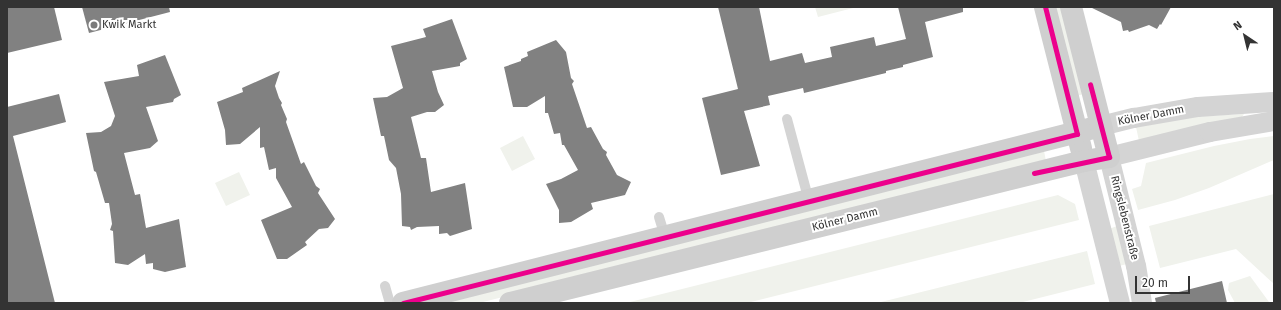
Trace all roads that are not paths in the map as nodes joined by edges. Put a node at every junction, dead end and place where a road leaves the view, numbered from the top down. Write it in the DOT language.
graph roads {
  1 [pos="1045,7"];
  2 [pos="1071,7"];
  3 [pos="1274,102"];
  4 [pos="787,119"];
  5 [pos="1274,120"];
  6 [pos="1101,126"];
  7 [pos="1077,134"];
  8 [pos="1109,157"];
  9 [pos="1084,161"];
  10 [pos="809,201"];
  11 [pos="385,286"];
  12 [pos="390,303"];
  13 [pos="403,303"];
  14 [pos="510,303"];
  15 [pos="1120,303"];
  16 [pos="1142,303"];
  1 -- 7 [label="street"];
  2 -- 6 [label="street"];
  3 -- 6 [label="street, Kölner Damm"];
  4 -- 10 [label="lane"];
  5 -- 8 [label="street, Kölner Damm"];
  6 -- 7 [label="street, Kölner Damm"];
  6 -- 8 [label="street"];
  7 -- 9 [label="street"];
  7 -- 10 [label="street, Kölner Damm"];
  8 -- 9 [label="street, Kölner Damm"];
  8 -- 16 [label="street, Ringslebenstraße"];
  9 -- 14 [label="street, Kölner Damm"];
  9 -- 15 [label="street"];
  10 -- 13 [label="street, Kölner Damm"];
  11 -- 12 [label="lane"];
}
